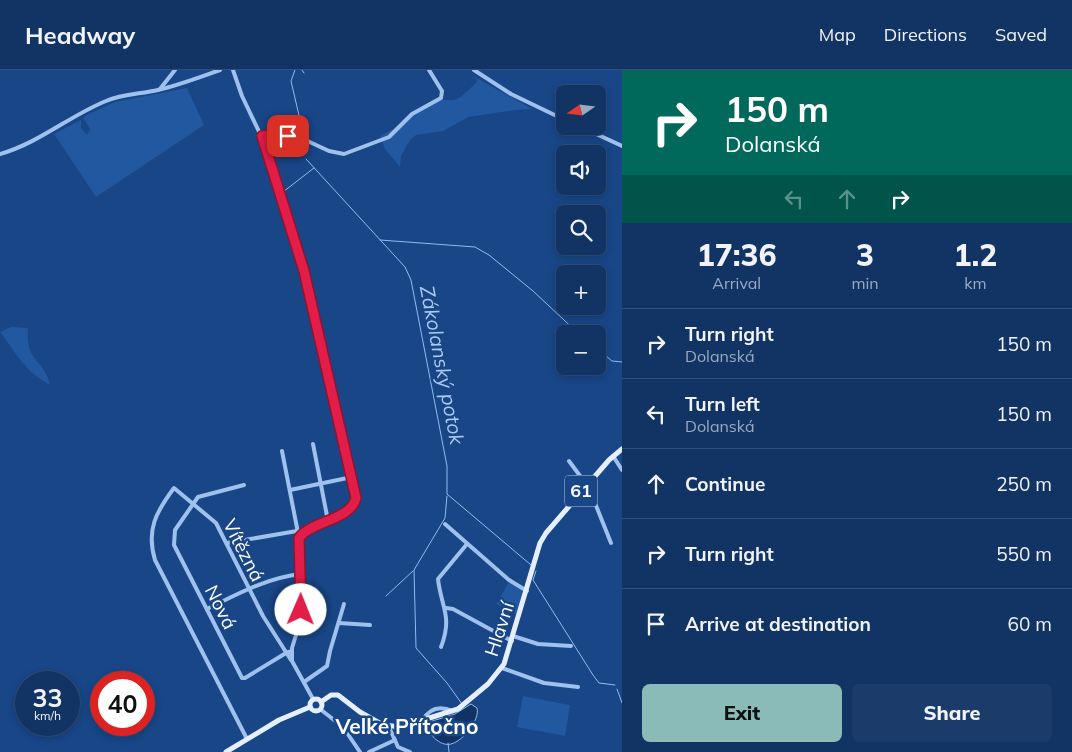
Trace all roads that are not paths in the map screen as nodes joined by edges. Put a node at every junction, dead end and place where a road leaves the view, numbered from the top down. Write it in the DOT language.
graph roads {
  1 [pos="175,70"];
  2 [pos="220,70"];
  3 [pos="234,70"];
  4 [pos="429,70"];
  5 [pos="474,70"];
  6 [pos="160,89"];
  7 [pos="556,116"];
  8 [pos="598,135"];
  9 [pos="262,136"];
  10 [pos="622,146"];
  11 [pos="0,154"];
  12 [pos="312,444"];
  13 [pos="622,449"];
  14 [pos="282,451"];
  15 [pos="613,456"];
  16 [pos="569,461"];
  17 [pos="622,470"];
  18 [pos="352,476"];
  19 [pos="319,483"];
  20 [pos="244,485"];
  21 [pos="586,485"];
  22 [pos="290,490"];
  23 [pos="193,504"];
  24 [pos="328,521"];
  25 [pos="445,524"];
  26 [pos="297,531"];
  27 [pos="299,538"];
  28 [pos="227,543"];
  29 [pos="611,543"];
  30 [pos="467,544"];
  31 [pos="301,574"];
  32 [pos="248,589"];
  33 [pos="527,591"];
  34 [pos="344,604"];
  35 [pos="446,608"];
  36 [pos="207,609"];
  37 [pos="339,623"];
  38 [pos="370,625"];
  39 [pos="513,638"];
  40 [pos="571,646"];
  41 [pos="441,647"];
  42 [pos="292,651"];
  43 [pos="286,652"];
  44 [pos="292,661"];
  45 [pos="502,668"];
  46 [pos="304,682"];
  47 [pos="578,687"];
  48 [pos="313,699"];
  49 [pos="321,702"];
  50 [pos="310,706"];
  51 [pos="320,709"];
  52 [pos="389,727"];
  53 [pos="247,739"];
  54 [pos="395,740"];
  55 [pos="226,752"];
  56 [pos="360,752"];
  57 [pos="369,752"];
  58 [pos="410,752"];
  1 -- 6 [label="street"];
  2 -- 6 [label="street"];
  3 -- 9 [label="street"];
  4 -- 9 [label="street"];
  5 -- 7 [label="street"];
  6 -- 11 [label="street"];
  8 -- 10 [label="street"];
  9 -- 18 [label="street"];
  12 -- 19 [label="street"];
  13 -- 15 [label="main road, 61"];
  14 -- 22 [label="street"];
  15 -- 17 [label="street"];
  15 -- 21 [label="main road, 61"];
  16 -- 21 [label="street"];
  18 -- 19 [label="street"];
  18 -- 24 [label="street"];
  19 -- 22 [label="street"];
  19 -- 24 [label="street"];
  20 -- 23 [label="street"];
  21 -- 29 [label="street"];
  21 -- 33 [label="main road, Hlavní / 61"];
  22 -- 26 [label="street"];
  23 -- 28 [label="street, Vítězná"];
  23 -- 36 [label="street, Nová"];
  23 -- 53 [label="street, Vítězná"];
  24 -- 27 [label="street"];
  25 -- 30 [label="street"];
  26 -- 27 [label="street"];
  26 -- 28 [label="street"];
  27 -- 31 [label="street"];
  28 -- 32 [label="street, Vítězná"];
  30 -- 33 [label="street"];
  30 -- 35 [label="street"];
  31 -- 32 [label="street"];
  31 -- 42 [label="street"];
  32 -- 36 [label="street"];
  32 -- 43 [label="street, Vítězná"];
  33 -- 39 [label="main road, Hlavní / 61"];
  34 -- 37 [label="street"];
  35 -- 39 [label="street"];
  35 -- 41 [label="street"];
  36 -- 43 [label="street, Nová"];
  37 -- 38 [label="street"];
  37 -- 46 [label="street"];
  39 -- 40 [label="street"];
  39 -- 45 [label="main road, Hlavní / 61"];
  42 -- 43 [label="street"];
  42 -- 44 [label="street"];
  43 -- 44 [label="street, Vítězná"];
  44 -- 46 [label="street, Vítězná"];
  45 -- 47 [label="street"];
  45 -- 52 [label="main road, Hlavní / 61"];
  46 -- 48 [label="street, Vítězná"];
  48 -- 49 [label="main road"];
  48 -- 50 [label="main road"];
  49 -- 51 [label="main road"];
  49 -- 52 [label="main road"];
  50 -- 51 [label="main road"];
  50 -- 53 [label="main road"];
  51 -- 56 [label="street"];
  52 -- 54 [label="street"];
  53 -- 55 [label="main road"];
  54 -- 57 [label="street"];
  54 -- 58 [label="street"];
}
